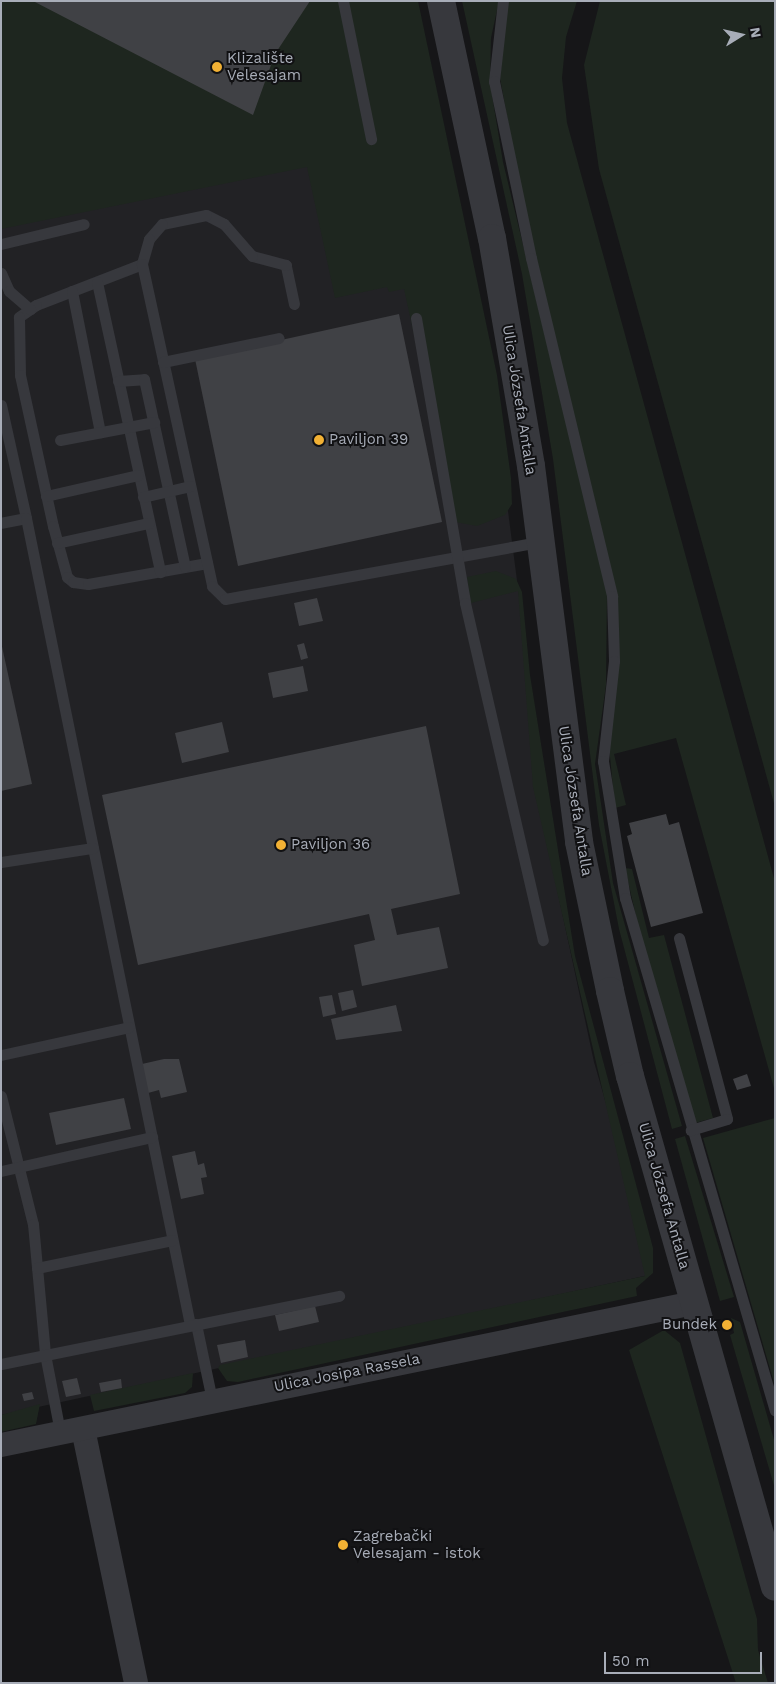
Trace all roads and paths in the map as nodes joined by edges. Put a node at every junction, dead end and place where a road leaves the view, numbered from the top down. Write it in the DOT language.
graph roads {
  1 [pos="343,1"];
  2 [pos="441,1"];
  3 [pos="503,1"];
  4 [pos="371,139"];
  5 [pos="84,224"];
  6 [pos="1,244"];
  7 [pos="142,264"];
  8 [pos="1,273"];
  9 [pos="97,282"];
  10 [pos="72,291"];
  11 [pos="294,304"];
  12 [pos="30,309"];
  13 [pos="416,318"];
  14 [pos="279,338"];
  15 [pos="163,362"];
  16 [pos="118,381"];
  17 [pos="1,405"];
  18 [pos="154,422"];
  19 [pos="128,426"];
  20 [pos="100,432"];
  21 [pos="60,440"];
  22 [pos="138,475"];
  23 [pos="190,486"];
  24 [pos="168,492"];
  25 [pos="46,496"];
  26 [pos="143,497"];
  27 [pos="26,518"];
  28 [pos="1,523"];
  29 [pos="149,523"];
  30 [pos="540,542"];
  31 [pos="57,543"];
  32 [pos="459,559"];
  33 [pos="207,563"];
  34 [pos="185,567"];
  35 [pos="160,572"];
  36 [pos="93,848"];
  37 [pos="1,862"];
  38 [pos="679,938"];
  39 [pos="543,940"];
  40 [pos="129,1027"];
  41 [pos="1,1055"];
  42 [pos="1,1096"];
  43 [pos="691,1130"];
  44 [pos="152,1137"];
  45 [pos="19,1167"];
  46 [pos="1,1171"];
  47 [pos="172,1240"];
  48 [pos="37,1268"];
  49 [pos="339,1296"];
  50 [pos="694,1303"];
  51 [pos="193,1325"];
  52 [pos="45,1354"];
  53 [pos="1,1364"];
  54 [pos="212,1400"];
  55 [pos="775,1411"];
  56 [pos="72,1431"];
  57 [pos="1,1445"];
  58 [pos="775,1587"];
  59 [pos="136,1683"];
  1 -- 4 [label="lane"];
  2 -- 30 [label="street, Ulica Józsefa Antalla"];
  3 -- 43 [label="lane"];
  5 -- 6 [label="lane"];
  7 -- 9 [label="lane"];
  7 -- 11 [label="lane"];
  7 -- 15 [label="lane"];
  8 -- 12 [label="lane"];
  9 -- 10 [label="lane"];
  9 -- 16 [label="lane"];
  10 -- 12 [label="lane"];
  10 -- 20 [label="lane"];
  12 -- 25 [label="lane"];
  13 -- 32 [label="lane"];
  14 -- 15 [label="lane"];
  15 -- 23 [label="lane"];
  16 -- 18 [label="lane"];
  16 -- 19 [label="lane"];
  17 -- 27 [label="lane"];
  18 -- 19 [label="lane"];
  18 -- 24 [label="lane"];
  19 -- 20 [label="lane"];
  19 -- 22 [label="lane"];
  20 -- 21 [label="lane"];
  22 -- 25 [label="lane"];
  22 -- 26 [label="lane"];
  23 -- 24 [label="lane"];
  23 -- 33 [label="lane"];
  24 -- 26 [label="lane"];
  24 -- 34 [label="lane"];
  25 -- 31 [label="lane"];
  26 -- 29 [label="lane"];
  27 -- 28 [label="lane"];
  27 -- 36 [label="lane"];
  29 -- 31 [label="lane"];
  29 -- 35 [label="lane"];
  30 -- 32 [label="lane"];
  30 -- 50 [label="street, Ulica Józsefa Antalla"];
  31 -- 35 [label="lane"];
  32 -- 33 [label="lane"];
  32 -- 39 [label="lane"];
  33 -- 34 [label="lane"];
  34 -- 35 [label="lane"];
  36 -- 37 [label="lane"];
  36 -- 40 [label="lane"];
  38 -- 43 [label="lane"];
  40 -- 41 [label="lane"];
  40 -- 44 [label="lane"];
  42 -- 45 [label="lane"];
  43 -- 55 [label="lane"];
  44 -- 45 [label="lane"];
  44 -- 47 [label="lane"];
  45 -- 46 [label="lane"];
  45 -- 48 [label="lane"];
  47 -- 48 [label="lane"];
  47 -- 51 [label="lane"];
  48 -- 52 [label="lane"];
  49 -- 51 [label="lane"];
  50 -- 54 [label="street, Ulica Josipa Rassela"];
  50 -- 58 [label="street, Ulica Józsefa Antalla"];
  51 -- 52 [label="lane"];
  51 -- 54 [label="lane"];
  52 -- 53 [label="lane"];
  52 -- 56 [label="lane"];
  54 -- 56 [label="street, Ulica Josipa Rassela"];
  56 -- 57 [label="street, Ulica Josipa Rassela"];
  56 -- 59 [label="street"];
}
